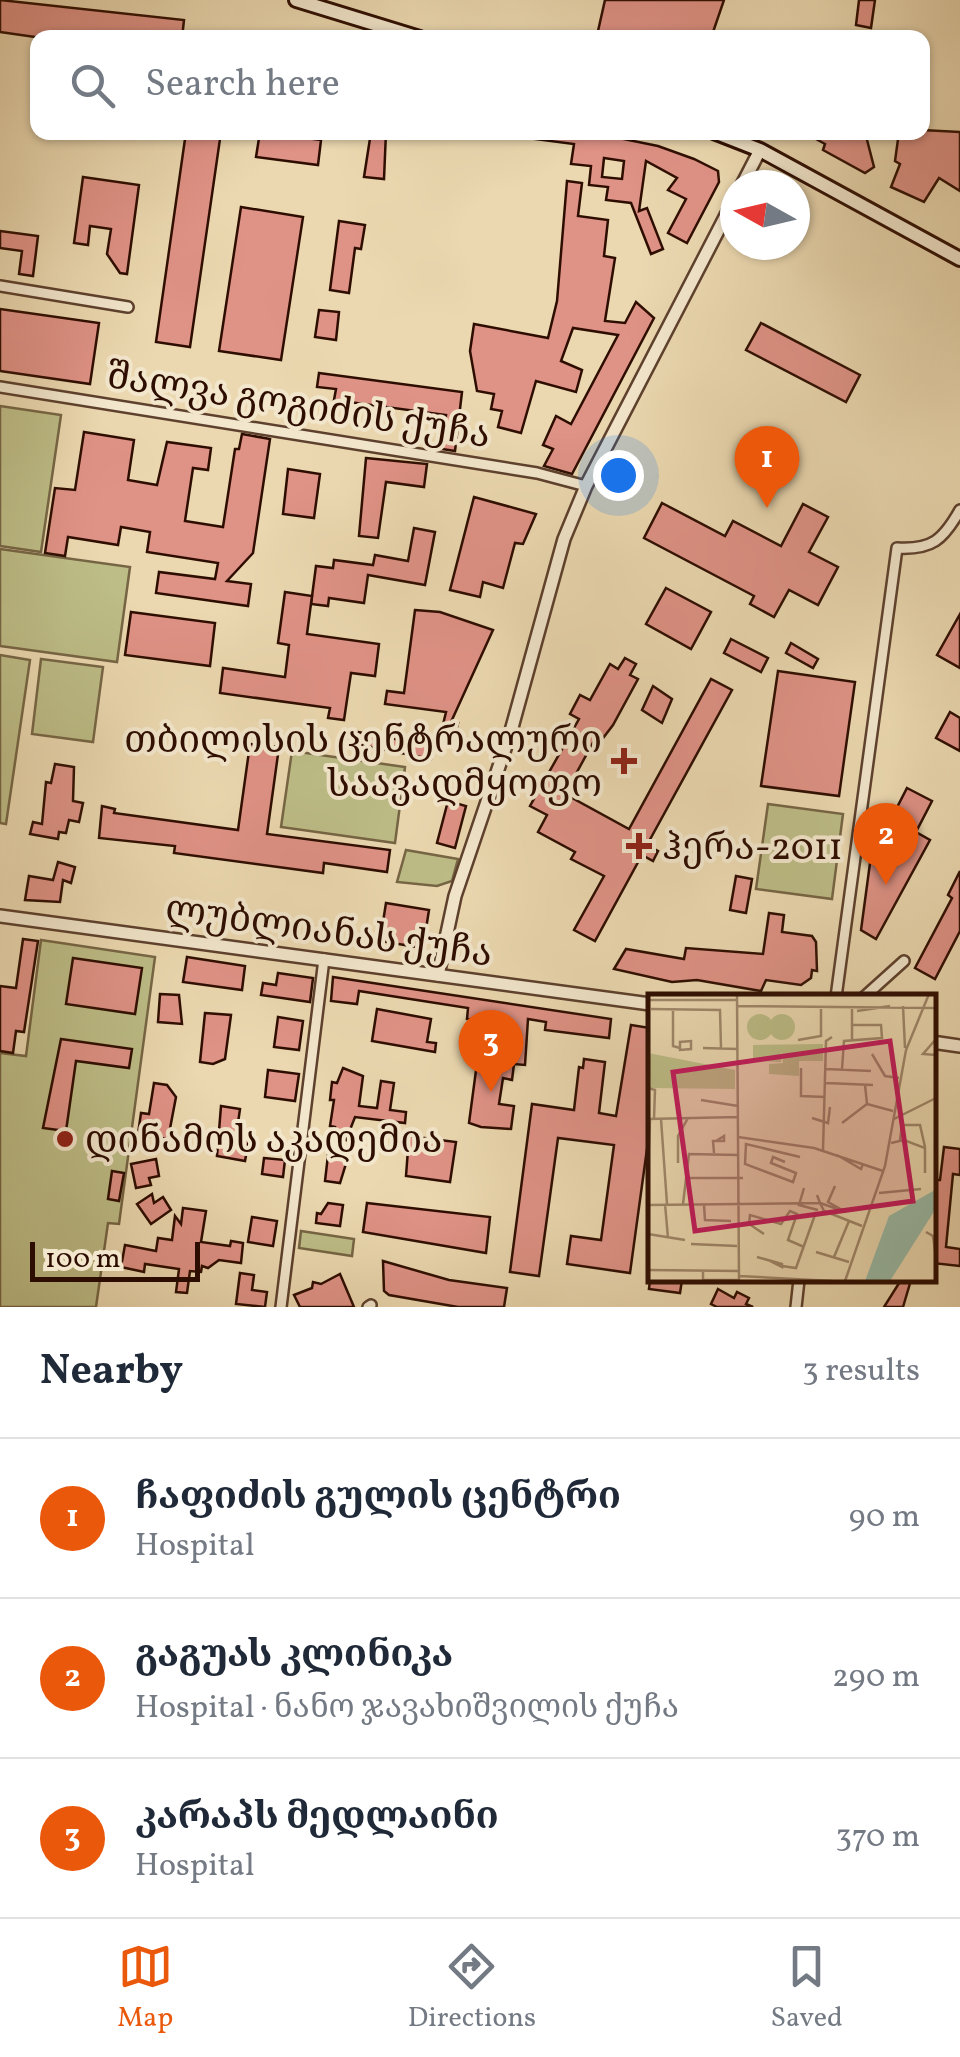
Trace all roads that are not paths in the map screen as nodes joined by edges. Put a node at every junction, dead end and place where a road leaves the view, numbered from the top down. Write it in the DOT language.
graph roads {
  1 [pos="296,0"];
  2 [pos="392,30"];
  3 [pos="734,140"];
  4 [pos="760,150"];
  5 [pos="750,170"];
  6 [pos="720,227"];
  7 [pos="960,259"];
  8 [pos="0,286"];
  9 [pos="128,307"];
  10 [pos="0,387"];
  11 [pos="586,486"];
  12 [pos="960,510"];
  13 [pos="0,916"];
  14 [pos="324,960"];
  15 [pos="904,960"];
  16 [pos="438,975"];
  17 [pos="836,994"];
  18 [pos="867,994"];
  19 [pos="648,1004"];
  20 [pos="935,1042"];
  21 [pos="960,1046"];
  22 [pos="799,1282"];
  23 [pos="281,1307"];
  24 [pos="796,1307"];
  1 -- 2 [label="main road"];
  3 -- 4 [label="main road"];
  4 -- 5 [label="street"];
  4 -- 7 [label="main road"];
  6 -- 11 [label="street"];
  8 -- 9 [label="street"];
  10 -- 11 [label="street, შალვა გოგიძის ქუჩა"];
  11 -- 16 [label="street"];
  12 -- 17 [label="street"];
  13 -- 14 [label="street, ლუბლიანას ქუჩა"];
  14 -- 16 [label="street, ლუბლიანას ქუჩა"];
  14 -- 23 [label="street"];
  15 -- 18 [label="street"];
  16 -- 19 [label="street, ლუბლიანას ქუჩა"];
  20 -- 21 [label="street"];
  22 -- 24 [label="street"];
}
